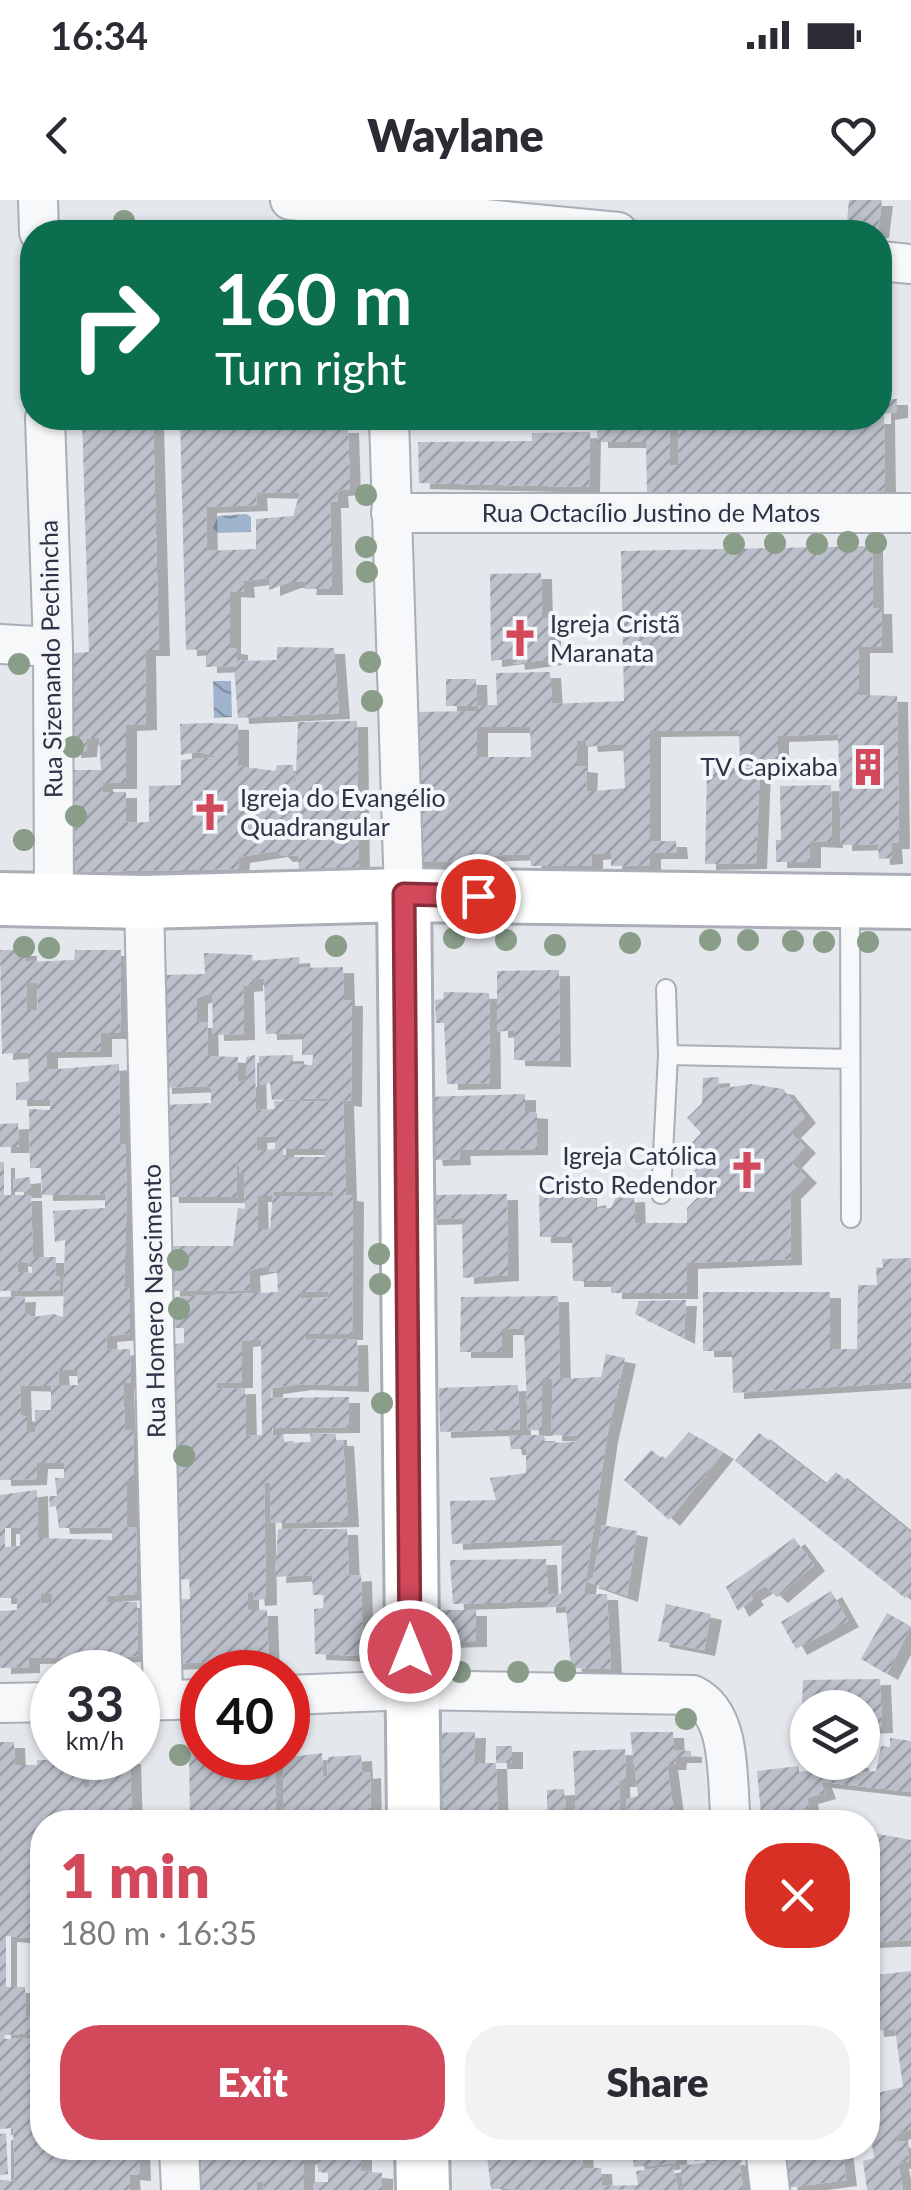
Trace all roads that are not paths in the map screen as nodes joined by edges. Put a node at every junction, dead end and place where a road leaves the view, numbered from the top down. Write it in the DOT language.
graph roads {
  1 [pos="290,200"];
  2 [pos="385,213"];
  3 [pos="471,220"];
  4 [pos="45,430"];
  5 [pos="389,430"];
  6 [pos="391,513"];
  7 [pos="911,513"];
  8 [pos="0,644"];
  9 [pos="53,647"];
  10 [pos="404,894"];
  11 [pos="0,899"];
  12 [pos="54,900"];
  13 [pos="850,901"];
  14 [pos="144,902"];
  15 [pos="911,902"];
  16 [pos="666,989"];
  17 [pos="668,1055"];
  18 [pos="850,1060"];
  19 [pos="661,1194"];
  20 [pos="851,1218"];
  21 [pos="150,1650"];
  22 [pos="410,1690"];
  23 [pos="310,1694"];
  24 [pos="30,1702"];
  25 [pos="0,1703"];
  26 [pos="414,1810"];
  27 [pos="730,1810"];
  28 [pos="180,2160"];
  29 [pos="422,2160"];
  30 [pos="766,2160"];
  31 [pos="181,2190"];
  32 [pos="423,2190"];
  33 [pos="770,2190"];
  1 -- 2 [label="street"];
  2 -- 3 [label="street"];
  4 -- 9 [label="street, Rua Sizenando Pechincha"];
  5 -- 6 [label="street"];
  6 -- 7 [label="street, Rua Octacílio Justino de Matos"];
  6 -- 10 [label="street"];
  8 -- 9 [label="street"];
  9 -- 12 [label="street, Rua Sizenando Pechincha"];
  10 -- 13 [label="street"];
  10 -- 14 [label="street"];
  10 -- 22 [label="street"];
  11 -- 12 [label="street"];
  12 -- 14 [label="street"];
  13 -- 15 [label="street"];
  13 -- 18 [label="lane"];
  14 -- 21 [label="street, Rua Homero Nascimento"];
  16 -- 17 [label="lane"];
  17 -- 18 [label="lane"];
  17 -- 19 [label="lane"];
  18 -- 20 [label="lane"];
  22 -- 23 [label="street"];
  22 -- 26 [label="street"];
  22 -- 27 [label="street"];
  24 -- 25 [label="street"];
  28 -- 31 [label="street"];
  29 -- 32 [label="street"];
  30 -- 33 [label="street"];
}
